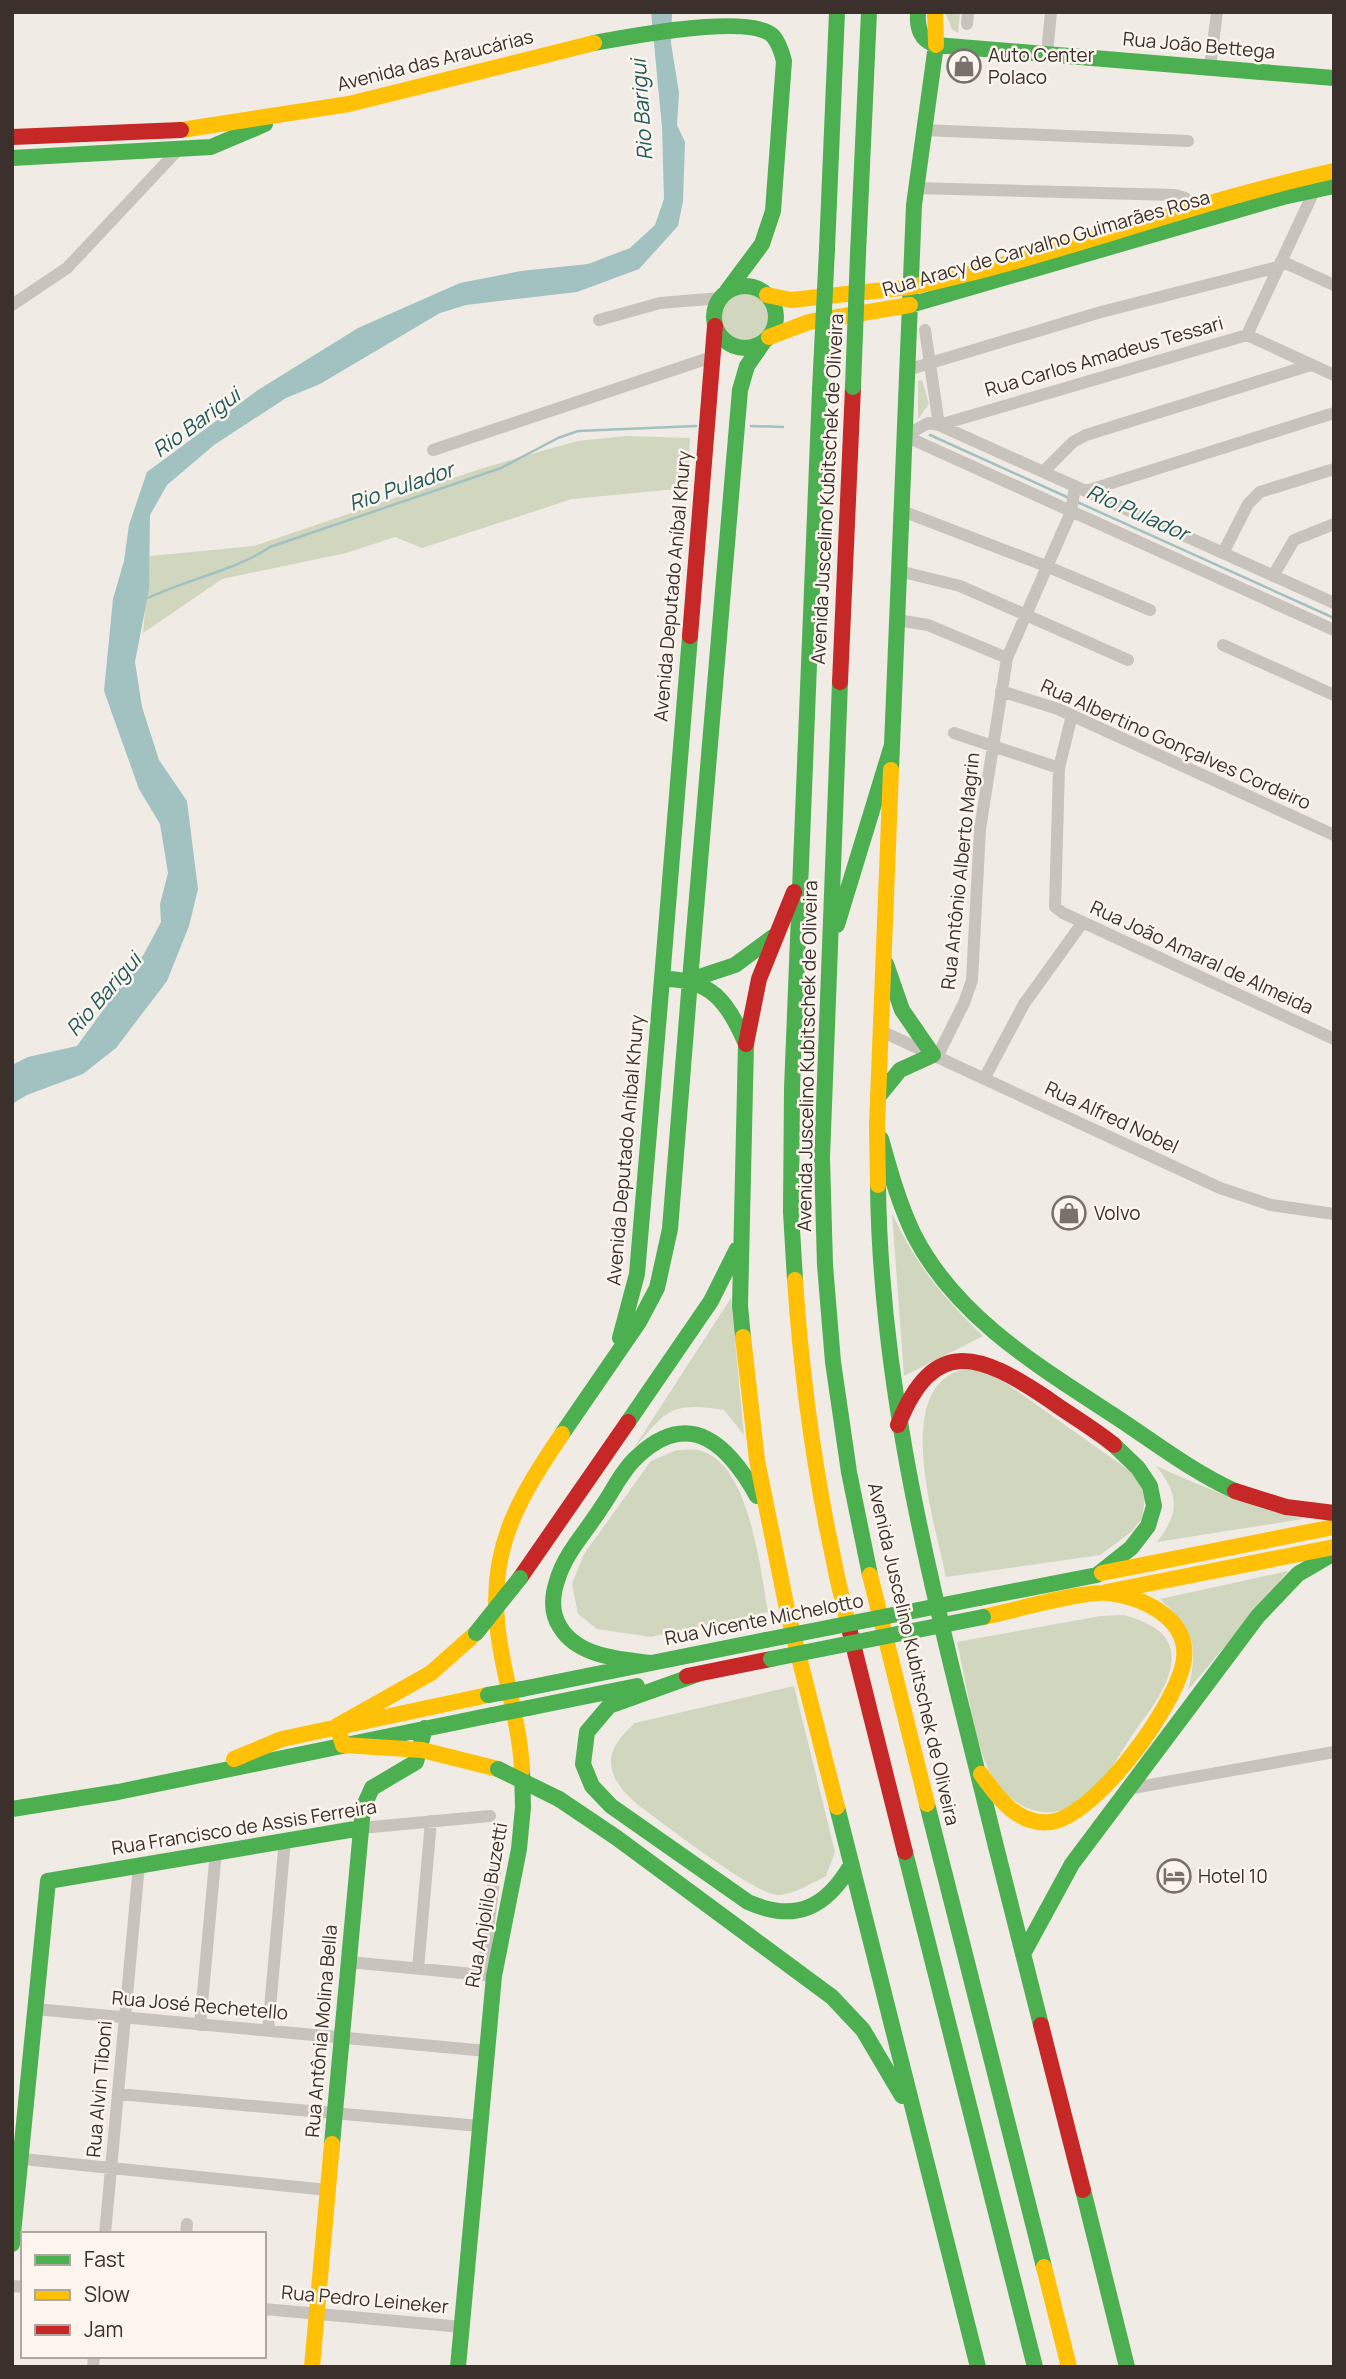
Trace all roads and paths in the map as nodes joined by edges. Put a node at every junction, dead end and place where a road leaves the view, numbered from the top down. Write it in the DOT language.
graph roads {
  1 [pos="837,12"];
  2 [pos="869,12"];
  3 [pos="918,12"];
  4 [pos="934,12"];
  5 [pos="1051,12"];
  6 [pos="1217,12"];
  7 [pos="936,45"];
  8 [pos="1047,54"];
  9 [pos="1210,67"];
  10 [pos="1334,78"];
  11 [pos="281,116"];
  12 [pos="202,129"];
  13 [pos="923,131"];
  14 [pos="12,136"];
  15 [pos="1188,141"];
  16 [pos="177,151"];
  17 [pos="12,158"];
  18 [pos="1334,171"];
  19 [pos="1334,186"];
  20 [pos="915,188"];
  21 [pos="1315,189"];
  22 [pos="1197,208"];
  23 [pos="762,244"];
  24 [pos="1280,264"];
  25 [pos="1334,285"];
  26 [pos="911,287"];
  27 [pos="764,293"];
  28 [pos="723,295"];
  29 [pos="12,304"];
  30 [pos="910,305"];
  31 [pos="599,320"];
  32 [pos="715,327"];
  33 [pos="925,330"];
  34 [pos="1247,335"];
  35 [pos="766,340"];
  36 [pos="712,357"];
  37 [pos="930,363"];
  38 [pos="1311,365"];
  39 [pos="907,370"];
  40 [pos="1334,375"];
  41 [pos="1334,414"];
  42 [pos="939,425"];
  43 [pos="905,436"];
  44 [pos="433,450"];
  45 [pos="1334,468"];
  46 [pos="1042,472"];
  47 [pos="1080,489"];
  48 [pos="902,511"];
  49 [pos="1071,512"];
  50 [pos="1334,524"];
  51 [pos="1223,553"];
  52 [pos="1046,566"];
  53 [pos="899,571"];
  54 [pos="1273,576"];
  55 [pos="1334,603"];
  56 [pos="1150,610"];
  57 [pos="1026,613"];
  58 [pos="897,620"];
  59 [pos="1334,630"];
  60 [pos="1223,645"];
  61 [pos="1007,658"];
  62 [pos="1128,660"];
  63 [pos="1002,691"];
  64 [pos="1334,695"];
  65 [pos="1072,715"];
  66 [pos="954,733"];
  67 [pos="892,745"];
  68 [pos="992,746"];
  69 [pos="1059,768"];
  70 [pos="1334,835"];
  71 [pos="802,867"];
  72 [pos="787,914"];
  73 [pos="1083,922"];
  74 [pos="828,954"];
  75 [pos="884,957"];
  76 [pos="662,979"];
  77 [pos="690,980"];
  78 [pos="881,1031"];
  79 [pos="1334,1039"];
  80 [pos="746,1044"];
  81 [pos="935,1056"];
  82 [pos="984,1079"];
  83 [pos="878,1097"];
  84 [pos="877,1125"];
  85 [pos="1334,1214"];
  86 [pos="741,1238"];
  87 [pos="613,1358"];
  88 [pos="898,1426"];
  89 [pos="1334,1513"];
  90 [pos="768,1517"];
  91 [pos="1334,1527"];
  92 [pos="1334,1547"];
  93 [pos="1334,1553"];
  94 [pos="1102,1573"];
  95 [pos="1103,1593"];
  96 [pos="651,1663"];
  97 [pos="698,1674"];
  98 [pos="337,1726"];
  99 [pos="425,1728"];
  100 [pos="343,1745"];
  101 [pos="422,1750"];
  102 [pos="1334,1752"];
  103 [pos="975,1765"];
  104 [pos="208,1771"];
  105 [pos="1126,1789"];
  106 [pos="12,1809"];
  107 [pos="490,1816"];
  108 [pos="431,1821"];
  109 [pos="361,1828"];
  110 [pos="500,1829"];
  111 [pos="285,1839"];
  112 [pos="216,1851"];
  113 [pos="139,1865"];
  114 [pos="851,1865"];
  115 [pos="834,1889"];
  116 [pos="860,1900"];
  117 [pos="1023,1954"];
  118 [pos="349,1962"];
  119 [pos="418,1969"];
  120 [pos="494,1976"];
  121 [pos="35,2009"];
  122 [pos="125,2018"];
  123 [pos="200,2025"];
  124 [pos="268,2031"];
  125 [pos="342,2038"];
  126 [pos="486,2051"];
  127 [pos="118,2094"];
  128 [pos="335,2113"];
  129 [pos="916,2122"];
  130 [pos="480,2126"];
  131 [pos="16,2159"];
  132 [pos="111,2168"];
  133 [pos="328,2190"];
  134 [pos="105,2232"];
  135 [pos="12,2244"];
  136 [pos="266,2309"];
  137 [pos="317,2314"];
  138 [pos="462,2327"];
  139 [pos="312,2367"];
  140 [pos="458,2367"];
  141 [pos="978,2367"];
  142 [pos="1035,2367"];
  143 [pos="1069,2367"];
  144 [pos="1127,2367"];
  1 -- 71 [label="main road, Avenida Juscelino Kubitschek de Oliveira, bridge"];
  2 -- 74 [label="main road, Avenida Juscelino Kubitschek de Oliveira, bridge"];
  3 -- 7 [label="main road"];
  4 -- 7 [label="main road"];
  5 -- 8 [label="street"];
  6 -- 9 [label="street"];
  7 -- 8 [label="main road, Rua João Bettega"];
  7 -- 13 [label="main road"];
  8 -- 9 [label="main road, Rua João Bettega"];
  9 -- 10 [label="main road, Rua João Bettega"];
  11 -- 12 [label="main road, Avenida das Araucárias"];
  11 -- 16 [label="main road, Avenida das Araucárias"];
  11 -- 23 [label="main road, Avenida das Araucárias"];
  12 -- 14 [label="main road, Avenida das Araucárias"];
  12 -- 16 [label="main road"];
  13 -- 15 [label="street"];
  13 -- 20 [label="main road"];
  16 -- 17 [label="main road, Avenida das Araucárias"];
  16 -- 29 [label="street"];
  18 -- 22 [label="main road, Rua Aracy de Carvalho Guimarães Rosa"];
  19 -- 21 [label="main road, Rua Aracy de Carvalho Guimarães Rosa"];
  20 -- 22 [label="street"];
  20 -- 26 [label="main road"];
  21 -- 24 [label="street, Rua Carlos Amadeus Tessari"];
  21 -- 30 [label="main road, Rua Aracy de Carvalho Guimarães Rosa"];
  22 -- 26 [label="main road, Rua Aracy de Carvalho Guimarães Rosa"];
  23 -- 27 [label="main road"];
  23 -- 28 [label="main road"];
  24 -- 25 [label="street"];
  24 -- 34 [label="street, Rua Carlos Amadeus Tessari"];
  24 -- 37 [label="street"];
  26 -- 27 [label="main road, Rua Aracy de Carvalho Guimarães Rosa"];
  26 -- 30 [label="main road"];
  27 -- 28 [label="main road"];
  27 -- 35 [label="main road"];
  28 -- 31 [label="street"];
  28 -- 32 [label="main road"];
  30 -- 35 [label="main road, Rua Aracy de Carvalho Guimarães Rosa"];
  30 -- 39 [label="main road"];
  32 -- 35 [label="main road"];
  32 -- 36 [label="main road, Avenida Deputado Aníbal Khury"];
  33 -- 37 [label="street"];
  34 -- 38 [label="street"];
  34 -- 42 [label="street, Rua Carlos Amadeus Tessari"];
  35 -- 77 [label="main road"];
  36 -- 44 [label="street"];
  36 -- 76 [label="main road, Avenida Deputado Aníbal Khury"];
  37 -- 39 [label="street"];
  37 -- 42 [label="street"];
  38 -- 40 [label="street"];
  38 -- 46 [label="street"];
  39 -- 43 [label="main road"];
  41 -- 47 [label="street"];
  42 -- 43 [label="street, Rua Carlos Amadeus Tessari"];
  42 -- 46 [label="street"];
  43 -- 48 [label="main road"];
  43 -- 49 [label="street"];
  45 -- 51 [label="street"];
  46 -- 47 [label="street"];
  47 -- 49 [label="street, Rua Antônio Alberto Magrin"];
  47 -- 51 [label="street"];
  48 -- 52 [label="street"];
  48 -- 53 [label="main road"];
  49 -- 52 [label="street, Rua Antônio Alberto Magrin"];
  49 -- 59 [label="street"];
  50 -- 54 [label="street"];
  51 -- 54 [label="street"];
  52 -- 56 [label="street"];
  52 -- 57 [label="street, Rua Antônio Alberto Magrin"];
  53 -- 57 [label="street"];
  53 -- 58 [label="main road"];
  54 -- 55 [label="street"];
  57 -- 61 [label="street, Rua Antônio Alberto Magrin"];
  57 -- 62 [label="street"];
  58 -- 61 [label="street"];
  58 -- 67 [label="main road"];
  60 -- 64 [label="street"];
  61 -- 63 [label="street, Rua Antônio Alberto Magrin"];
  63 -- 65 [label="street, Rua Albertino Gonçalves Cordeiro"];
  63 -- 68 [label="street, Rua Antônio Alberto Magrin"];
  65 -- 69 [label="street"];
  65 -- 70 [label="street, Rua Albertino Gonçalves Cordeiro"];
  66 -- 68 [label="street"];
  67 -- 74 [label="main road"];
  67 -- 75 [label="main road"];
  68 -- 69 [label="street"];
  68 -- 81 [label="street, Rua Antônio Alberto Magrin"];
  69 -- 73 [label="street, Rua João Amaral de Almeida"];
  71 -- 72 [label="main road"];
  71 -- 142 [label="main road, Avenida Juscelino Kubitschek de Oliveira"];
  72 -- 77 [label="main road"];
  72 -- 80 [label="main road"];
  73 -- 79 [label="street, Rua João Amaral de Almeida"];
  73 -- 82 [label="street"];
  74 -- 143 [label="main road, Avenida Juscelino Kubitschek de Oliveira"];
  75 -- 78 [label="main road"];
  75 -- 81 [label="main road"];
  76 -- 77 [label="main road"];
  76 -- 87 [label="main road, Avenida Deputado Aníbal Khury"];
  77 -- 80 [label="main road"];
  77 -- 87 [label="main road"];
  78 -- 81 [label="street, Rua Alfred Nobel"];
  78 -- 83 [label="main road"];
  80 -- 86 [label="main road"];
  81 -- 82 [label="street, Rua Alfred Nobel"];
  81 -- 83 [label="main road"];
  82 -- 85 [label="street, Rua Alfred Nobel"];
  83 -- 84 [label="main road"];
  84 -- 88 [label="main road"];
  84 -- 89 [label="main road"];
  86 -- 90 [label="main road"];
  86 -- 98 [label="main road, bridge"];
  87 -- 120 [label="main road, Rua Anjolilo Buzetti"];
  88 -- 94 [label="main road"];
  88 -- 103 [label="main road"];
  90 -- 96 [label="main road"];
  90 -- 114 [label="main road"];
  91 -- 94 [label="main road, Rua Vicente Michelotto"];
  92 -- 95 [label="main road, Rua Vicente Michelotto"];
  93 -- 105 [label="main road"];
  94 -- 96 [label="main road, Rua Vicente Michelotto, bridge"];
  95 -- 97 [label="main road, Rua Vicente Michelotto, bridge"];
  95 -- 103 [label="main road"];
  96 -- 98 [label="main road, Rua Vicente Michelotto, bridge"];
  97 -- 99 [label="main road, Rua Vicente Michelotto, bridge"];
  97 -- 115 [label="main road"];
  98 -- 100 [label="main road"];
  98 -- 104 [label="main road, Rua Vicente Michelotto"];
  99 -- 100 [label="main road, Rua Vicente Michelotto"];
  99 -- 101 [label="main road"];
  100 -- 101 [label="main road"];
  100 -- 104 [label="main road, Rua Vicente Michelotto"];
  101 -- 109 [label="main road, Rua Antônia Molina Bella"];
  101 -- 129 [label="main road, bridge"];
  102 -- 105 [label="street"];
  103 -- 117 [label="main road"];
  104 -- 106 [label="main road, Rua Vicente Michelotto"];
  105 -- 117 [label="main road"];
  107 -- 108 [label="street, Rua Francisco de Assis Ferreira"];
  108 -- 109 [label="street, Rua Francisco de Assis Ferreira"];
  108 -- 119 [label="street"];
  109 -- 111 [label="main road, Rua Francisco de Assis Ferreira"];
  109 -- 118 [label="main road, Rua Antônia Molina Bella"];
  110 -- 120 [label="street"];
  111 -- 112 [label="main road, Rua Francisco de Assis Ferreira"];
  111 -- 124 [label="street"];
  112 -- 113 [label="main road, Rua Francisco de Assis Ferreira"];
  112 -- 123 [label="street"];
  113 -- 121 [label="main road, Rua Francisco de Assis Ferreira"];
  113 -- 122 [label="street, Rua Alvin Tiboni"];
  114 -- 115 [label="main road"];
  114 -- 116 [label="main road"];
  115 -- 116 [label="main road"];
  116 -- 129 [label="main road"];
  117 -- 144 [label="main road"];
  118 -- 119 [label="street"];
  118 -- 125 [label="main road, Rua Antônia Molina Bella"];
  119 -- 120 [label="street"];
  120 -- 126 [label="main road, Rua Anjolilo Buzetti"];
  121 -- 122 [label="street, Rua José Rechetello"];
  121 -- 131 [label="main road"];
  122 -- 123 [label="street, Rua José Rechetello"];
  122 -- 127 [label="street, Rua Alvin Tiboni"];
  123 -- 124 [label="street, Rua José Rechetello"];
  124 -- 125 [label="street, Rua José Rechetello"];
  125 -- 126 [label="street, Rua José Rechetello"];
  125 -- 128 [label="main road, Rua Antônia Molina Bella"];
  126 -- 130 [label="main road, Rua Anjolilo Buzetti"];
  127 -- 128 [label="street"];
  127 -- 132 [label="street, Rua Alvin Tiboni"];
  128 -- 130 [label="street"];
  128 -- 133 [label="main road, Rua Antônia Molina Bella"];
  129 -- 141 [label="main road"];
  130 -- 138 [label="main road, Rua Anjolilo Buzetti"];
  131 -- 132 [label="street"];
  131 -- 135 [label="main road"];
  132 -- 133 [label="street"];
  132 -- 134 [label="street, Rua Alvin Tiboni"];
  133 -- 137 [label="main road, Rua Antônia Molina Bella"];
  136 -- 137 [label="street, Rua Pedro Leineker"];
  137 -- 138 [label="street, Rua Pedro Leineker"];
  137 -- 139 [label="main road, Rua Antônia Molina Bella"];
  138 -- 140 [label="main road, Rua Anjolilo Buzetti"];
}
